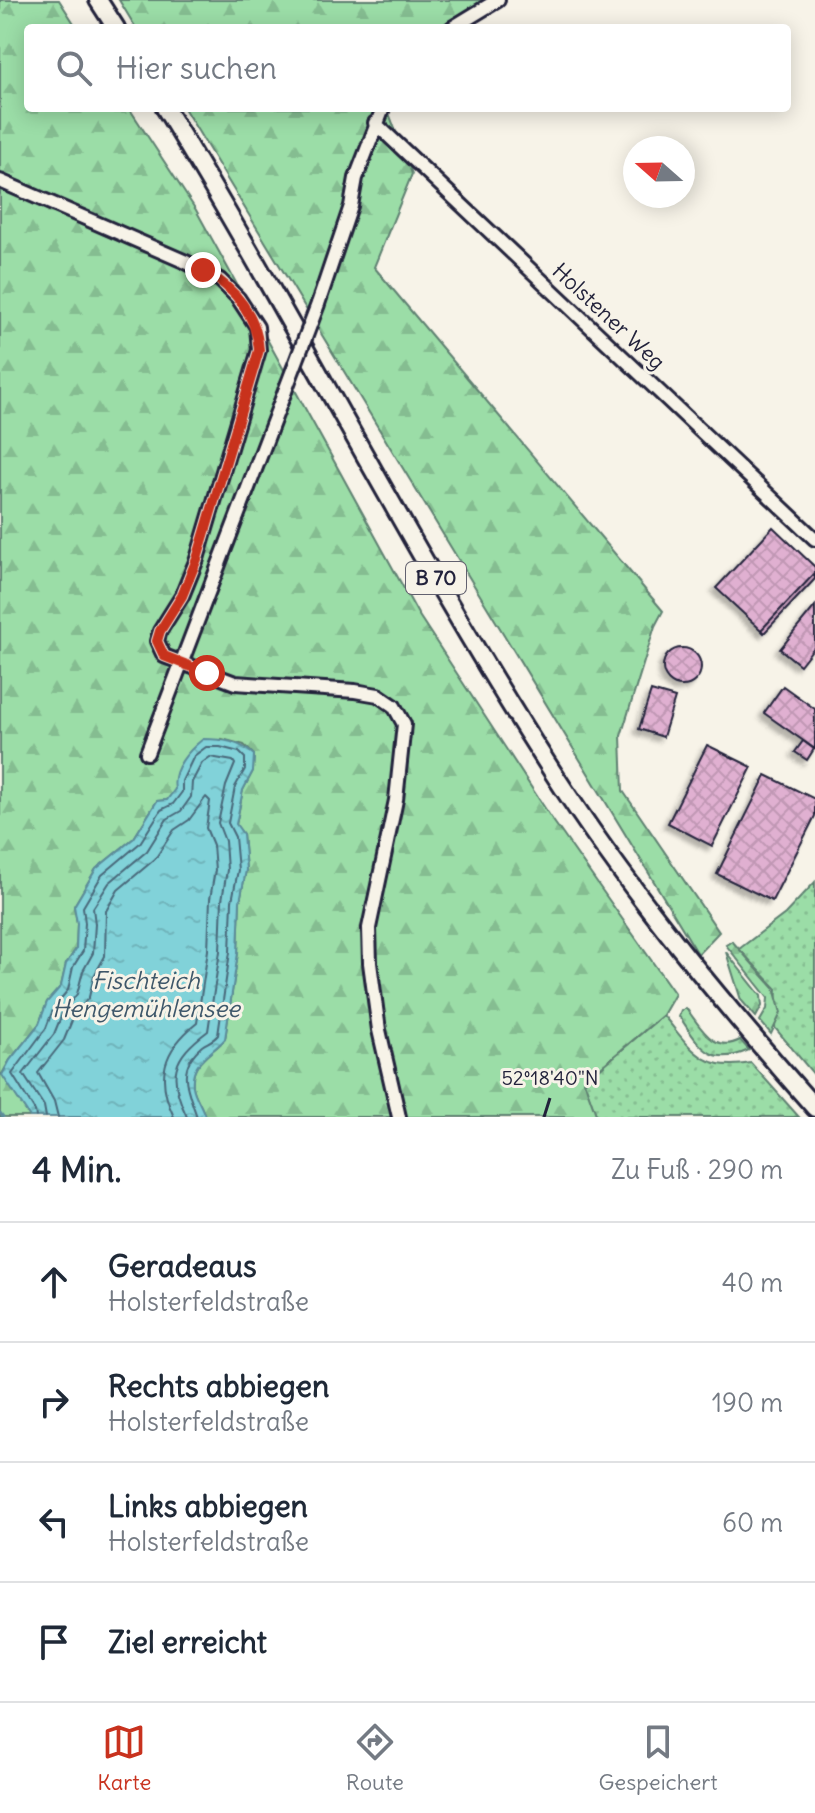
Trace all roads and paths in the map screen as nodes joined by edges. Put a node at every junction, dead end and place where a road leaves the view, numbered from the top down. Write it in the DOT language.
graph roads {
  1 [pos="98,0"];
  2 [pos="498,0"];
  3 [pos="113,24"];
  4 [pos="459,24"];
  5 [pos="167,112"];
  6 [pos="381,112"];
  7 [pos="375,123"];
  8 [pos="0,181"];
  9 [pos="815,539"];
  10 [pos="182,664"];
  11 [pos="147,753"];
  12 [pos="815,1108"];
  13 [pos="399,1117"];
  1 -- 3 [label="main road"];
  2 -- 4 [label="street"];
  5 -- 12 [label="main road, B 70"];
  6 -- 7 [label="street"];
  7 -- 9 [label="street, Holstener Weg"];
  7 -- 10 [label="street, bridge"];
  8 -- 10 [label="street"];
  10 -- 11 [label="street"];
  10 -- 13 [label="street"];
}
